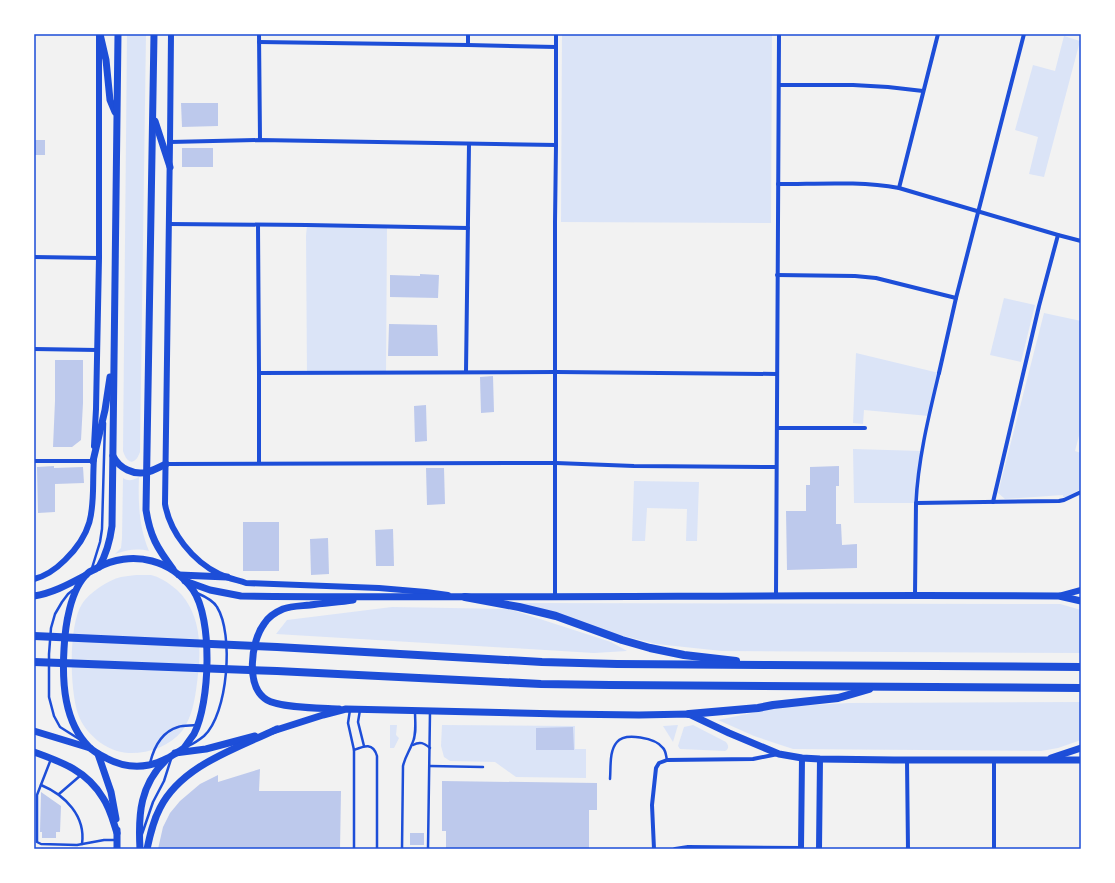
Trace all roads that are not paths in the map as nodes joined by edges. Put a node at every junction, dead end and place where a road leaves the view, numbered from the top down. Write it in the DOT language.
graph roads {
  1 [pos="99,34"];
  2 [pos="118,34"];
  3 [pos="154,34"];
  4 [pos="171,34"];
  5 [pos="259,34"];
  6 [pos="468,34"];
  7 [pos="556,34"];
  8 [pos="779,34"];
  9 [pos="938,34"];
  10 [pos="1024,34"];
  11 [pos="259,42"];
  12 [pos="468,44"];
  13 [pos="556,47"];
  14 [pos="780,85"];
  15 [pos="924,91"];
  16 [pos="117,115"];
  17 [pos="153,117"];
  18 [pos="260,140"];
  19 [pos="170,142"];
  20 [pos="469,144"];
  21 [pos="556,145"];
  22 [pos="170,167"];
  23 [pos="778,184"];
  24 [pos="899,188"];
  25 [pos="978,211"];
  26 [pos="169,224"];
  27 [pos="258,225"];
  28 [pos="468,228"];
  29 [pos="1058,235"];
  30 [pos="1081,240"];
  31 [pos="34,257"];
  32 [pos="99,258"];
  33 [pos="777,275"];
  34 [pos="956,298"];
  35 [pos="114,344"];
  36 [pos="34,350"];
  37 [pos="97,350"];
  38 [pos="466,372"];
  39 [pos="556,372"];
  40 [pos="260,373"];
  41 [pos="939,373"];
  42 [pos="777,374"];
  43 [pos="105,410"];
  44 [pos="777,428"];
  45 [pos="865,428"];
  46 [pos="113,456"];
  47 [pos="34,461"];
  48 [pos="93,461"];
  49 [pos="259,463"];
  50 [pos="556,463"];
  51 [pos="166,464"];
  52 [pos="776,467"];
  53 [pos="147,472"];
  54 [pos="1081,492"];
  55 [pos="993,502"];
  56 [pos="916,503"];
  57 [pos="100,567"];
  58 [pos="89,573"];
  59 [pos="178,574"];
  60 [pos="227,577"];
  61 [pos="34,579"];
  62 [pos="185,581"];
  63 [pos="78,586"];
  64 [pos="1081,590"];
  65 [pos="194,591"];
  66 [pos="776,595"];
  67 [pos="915,595"];
  68 [pos="34,596"];
  69 [pos="401,596"];
  70 [pos="555,596"];
  71 [pos="1058,596"];
  72 [pos="465,597"];
  73 [pos="1081,601"];
  74 [pos="34,636"];
  75 [pos="34,662"];
  76 [pos="769,665"];
  77 [pos="1081,667"];
  78 [pos="880,687"];
  79 [pos="1081,688"];
  80 [pos="348,709"];
  81 [pos="360,710"];
  82 [pos="415,711"];
  83 [pos="430,711"];
  84 [pos="689,714"];
  85 [pos="197,725"];
  86 [pos="277,729"];
  87 [pos="34,731"];
  88 [pos="412,745"];
  89 [pos="88,746"];
  90 [pos="364,746"];
  91 [pos="184,748"];
  92 [pos="430,748"];
  93 [pos="1081,748"];
  94 [pos="354,750"];
  95 [pos="34,752"];
  96 [pos="98,754"];
  97 [pos="779,754"];
  98 [pos="172,755"];
  99 [pos="51,758"];
  100 [pos="802,758"];
  101 [pos="820,759"];
  102 [pos="667,760"];
  103 [pos="908,760"];
  104 [pos="1043,760"];
  105 [pos="1081,760"];
  106 [pos="994,761"];
  107 [pos="150,765"];
  108 [pos="430,766"];
  109 [pos="483,767"];
  110 [pos="82,774"];
  111 [pos="610,779"];
  112 [pos="41,785"];
  113 [pos="59,794"];
  114 [pos="117,837"];
  115 [pos="82,844"];
  116 [pos="140,848"];
  117 [pos="717,848"];
  118 [pos="801,848"];
  119 [pos="117,849"];
  120 [pos="147,849"];
  121 [pos="354,849"];
  122 [pos="377,849"];
  123 [pos="402,849"];
  124 [pos="428,849"];
  125 [pos="654,849"];
  126 [pos="675,849"];
  127 [pos="819,849"];
  128 [pos="908,849"];
  129 [pos="994,849"];
  1 -- 16 [label="main road"];
  1 -- 32 [label="street"];
  2 -- 16 [label="main road"];
  3 -- 17 [label="main road"];
  4 -- 19 [label="street"];
  5 -- 11 [label="street"];
  6 -- 12 [label="street"];
  7 -- 13 [label="street"];
  8 -- 14 [label="street"];
  9 -- 15 [label="street"];
  10 -- 25 [label="street"];
  11 -- 12 [label="street"];
  11 -- 18 [label="street"];
  12 -- 13 [label="street"];
  13 -- 21 [label="street"];
  14 -- 15 [label="street"];
  14 -- 23 [label="street"];
  15 -- 24 [label="street"];
  16 -- 35 [label="main road"];
  17 -- 22 [label="main road"];
  17 -- 53 [label="main road"];
  18 -- 19 [label="street"];
  18 -- 20 [label="street"];
  19 -- 22 [label="street"];
  20 -- 21 [label="street"];
  20 -- 28 [label="street"];
  21 -- 39 [label="street"];
  22 -- 26 [label="street"];
  23 -- 24 [label="street"];
  23 -- 33 [label="street"];
  24 -- 25 [label="street"];
  25 -- 29 [label="street"];
  25 -- 34 [label="street"];
  26 -- 27 [label="street"];
  26 -- 51 [label="street"];
  27 -- 28 [label="street"];
  27 -- 40 [label="street"];
  28 -- 38 [label="street"];
  29 -- 30 [label="street"];
  29 -- 55 [label="street"];
  31 -- 32 [label="street"];
  32 -- 37 [label="street"];
  33 -- 34 [label="street"];
  33 -- 42 [label="street"];
  34 -- 41 [label="street"];
  35 -- 43 [label="main road"];
  35 -- 46 [label="main road"];
  36 -- 37 [label="street"];
  37 -- 48 [label="street"];
  38 -- 39 [label="street"];
  38 -- 40 [label="street"];
  39 -- 42 [label="street"];
  39 -- 50 [label="street"];
  40 -- 49 [label="street"];
  41 -- 56 [label="street"];
  42 -- 44 [label="street"];
  43 -- 48 [label="main road"];
  43 -- 58 [label="lane"];
  44 -- 45 [label="street"];
  44 -- 52 [label="street"];
  46 -- 53 [label="main road"];
  46 -- 57 [label="main road"];
  47 -- 48 [label="street"];
  48 -- 61 [label="street"];
  49 -- 50 [label="street"];
  49 -- 51 [label="street"];
  50 -- 52 [label="street"];
  50 -- 70 [label="street"];
  51 -- 53 [label="main road"];
  51 -- 60 [label="street"];
  52 -- 66 [label="street"];
  53 -- 59 [label="main road"];
  54 -- 55 [label="street"];
  55 -- 56 [label="street"];
  56 -- 67 [label="street"];
  57 -- 58 [label="main road"];
  57 -- 59 [label="main road"];
  58 -- 63 [label="main road"];
  58 -- 68 [label="main road"];
  59 -- 60 [label="main road"];
  59 -- 62 [label="main road"];
  60 -- 72 [label="street"];
  62 -- 65 [label="main road"];
  62 -- 69 [label="main road"];
  63 -- 89 [label="main road"];
  63 -- 89 [label="lane"];
  64 -- 71 [label="street"];
  65 -- 85 [label="main road"];
  65 -- 91 [label="lane"];
  66 -- 67 [label="main road"];
  66 -- 70 [label="main road"];
  67 -- 71 [label="main road"];
  69 -- 72 [label="main road"];
  69 -- 80 [label="main road"];
  70 -- 72 [label="main road"];
  71 -- 73 [label="main road"];
  72 -- 76 [label="highway"];
  74 -- 76 [label="highway"];
  75 -- 78 [label="highway"];
  76 -- 77 [label="highway"];
  78 -- 79 [label="highway"];
  78 -- 84 [label="highway"];
  80 -- 81 [label="main road"];
  80 -- 86 [label="main road"];
  80 -- 94 [label="lane"];
  81 -- 82 [label="main road"];
  81 -- 90 [label="lane"];
  82 -- 83 [label="main road"];
  82 -- 88 [label="lane"];
  83 -- 84 [label="main road"];
  83 -- 92 [label="lane"];
  84 -- 97 [label="main road"];
  85 -- 91 [label="main road"];
  85 -- 107 [label="lane"];
  86 -- 98 [label="main road"];
  86 -- 120 [label="main road"];
  87 -- 89 [label="main road"];
  88 -- 92 [label="lane"];
  88 -- 123 [label="lane"];
  89 -- 96 [label="main road"];
  90 -- 94 [label="lane"];
  90 -- 122 [label="lane"];
  91 -- 98 [label="main road"];
  92 -- 108 [label="lane"];
  93 -- 104 [label="main road"];
  94 -- 121 [label="lane"];
  95 -- 99 [label="main road"];
  96 -- 107 [label="main road"];
  96 -- 114 [label="main road"];
  97 -- 100 [label="main road"];
  97 -- 102 [label="street"];
  98 -- 107 [label="main road"];
  98 -- 116 [label="lane"];
  98 -- 116 [label="main road"];
  99 -- 110 [label="main road"];
  99 -- 112 [label="lane"];
  100 -- 101 [label="main road"];
  100 -- 118 [label="street"];
  101 -- 103 [label="main road"];
  101 -- 127 [label="street"];
  102 -- 111 [label="lane"];
  102 -- 125 [label="street"];
  103 -- 106 [label="main road"];
  103 -- 128 [label="street"];
  104 -- 105 [label="main road"];
  104 -- 106 [label="main road"];
  106 -- 129 [label="street"];
  108 -- 109 [label="lane"];
  108 -- 124 [label="lane"];
  110 -- 113 [label="lane"];
  110 -- 114 [label="main road"];
  112 -- 113 [label="lane"];
  112 -- 115 [label="lane"];
  113 -- 115 [label="lane"];
  114 -- 115 [label="lane"];
  114 -- 119 [label="main road"];
  117 -- 118 [label="street"];
  117 -- 126 [label="street"];
}
